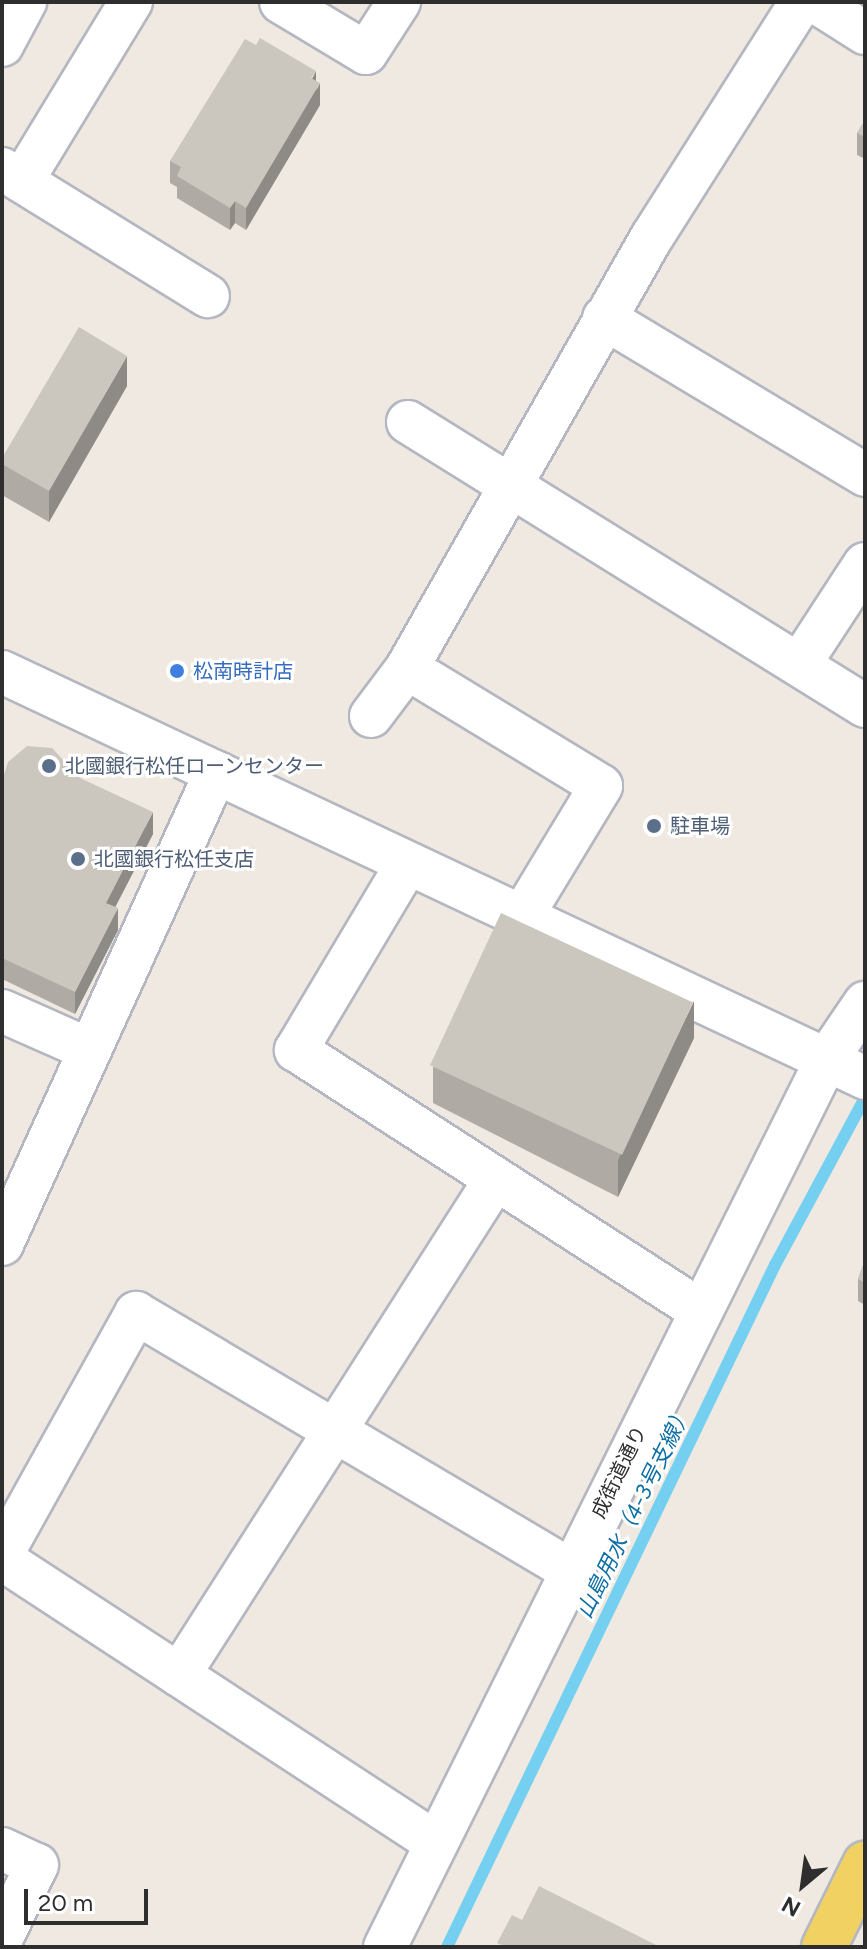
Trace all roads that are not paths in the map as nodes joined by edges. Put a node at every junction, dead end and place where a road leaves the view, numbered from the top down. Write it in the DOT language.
graph roads {
  1 [pos="25,2"];
  2 [pos="131,2"];
  3 [pos="281,2"];
  4 [pos="399,2"];
  5 [pos="801,2"];
  6 [pos="816,2"];
  7 [pos="865,33"];
  8 [pos="2,45"];
  9 [pos="12,175"];
  10 [pos="208,296"];
  11 [pos="604,318"];
  12 [pos="408,422"];
  13 [pos="865,475"];
  14 [pos="512,486"];
  15 [pos="865,564"];
  16 [pos="801,662"];
  17 [pos="407,668"];
  18 [pos="2,672"];
  19 [pos="865,706"];
  20 [pos="371,716"];
  21 [pos="216,772"];
  22 [pos="407,864"];
  23 [pos="521,918"];
  24 [pos="865,1003"];
  25 [pos="2,1011"];
  26 [pos="90,1050"];
  27 [pos="850,1071"];
  28 [pos="495,1180"];
  29 [pos="2,1244"];
  30 [pos="700,1310"];
  31 [pos="332,1424"];
  32 [pos="2,1557"];
  33 [pos="570,1570"];
  34 [pos="179,1675"];
  35 [pos="436,1843"];
  36 [pos="2,1849"];
  37 [pos="865,1864"];
  38 [pos="12,1939"];
  39 [pos="385,1947"];
  40 [pos="824,1947"];
  1 -- 8 [label="street"];
  2 -- 9 [label="street"];
  3 -- 4 [label="street"];
  5 -- 11 [label="street"];
  6 -- 7 [label="street"];
  9 -- 10 [label="street"];
  11 -- 13 [label="street"];
  11 -- 14 [label="street"];
  12 -- 14 [label="street"];
  14 -- 16 [label="street"];
  14 -- 17 [label="street"];
  15 -- 16 [label="street"];
  16 -- 19 [label="street"];
  17 -- 20 [label="street"];
  17 -- 23 [label="street"];
  18 -- 21 [label="street"];
  21 -- 22 [label="street"];
  21 -- 26 [label="street"];
  22 -- 23 [label="street"];
  22 -- 28 [label="street"];
  23 -- 27 [label="street"];
  24 -- 27 [label="street, 成街道通り"];
  25 -- 26 [label="street"];
  26 -- 29 [label="street"];
  27 -- 30 [label="street, 成街道通り"];
  28 -- 30 [label="street"];
  28 -- 31 [label="street"];
  30 -- 33 [label="street, 成街道通り"];
  31 -- 32 [label="street"];
  31 -- 33 [label="street"];
  31 -- 34 [label="street"];
  32 -- 34 [label="street"];
  33 -- 35 [label="street, 成街道通り"];
  34 -- 35 [label="street"];
  35 -- 39 [label="street, 成街道通り"];
  36 -- 38 [label="street"];
  37 -- 40 [label="main road"];
}
